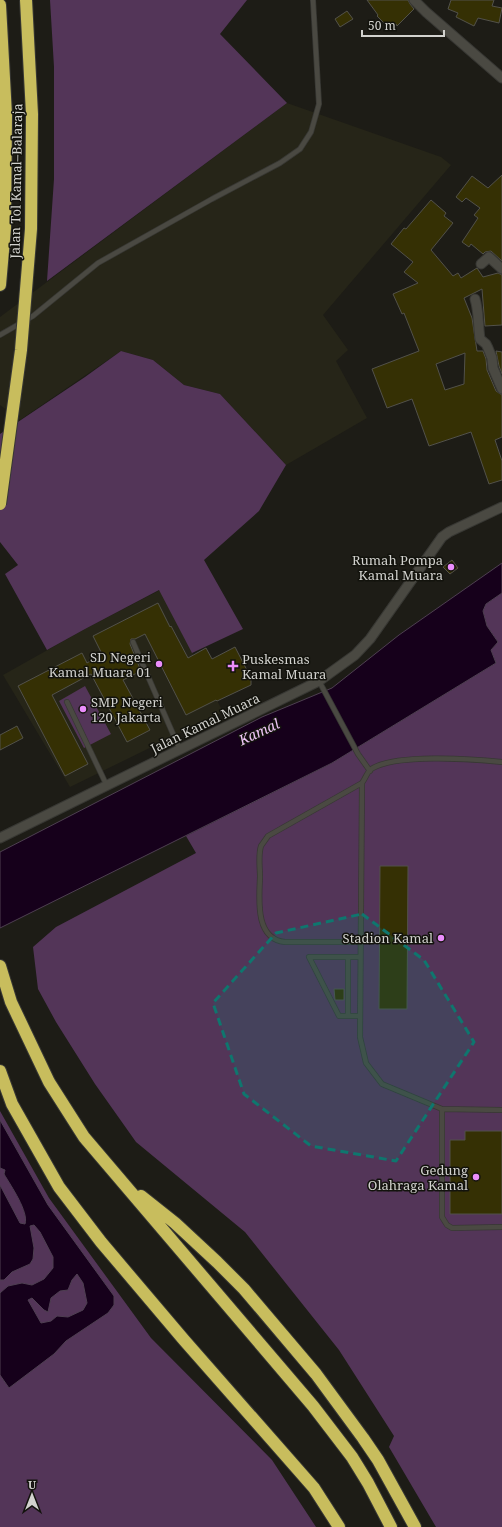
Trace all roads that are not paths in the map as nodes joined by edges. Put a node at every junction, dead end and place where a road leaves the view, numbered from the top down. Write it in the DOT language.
graph roads {
  1 [pos="26,0"];
  2 [pos="313,0"];
  3 [pos="414,0"];
  4 [pos="0,5"];
  5 [pos="502,78"];
  6 [pos="481,264"];
  7 [pos="502,269"];
  8 [pos="0,285"];
  9 [pos="475,299"];
  10 [pos="0,335"];
  11 [pos="502,389"];
  12 [pos="0,504"];
  13 [pos="502,507"];
  14 [pos="133,642"];
  15 [pos="322,685"];
  16 [pos="67,702"];
  17 [pos="180,750"];
  18 [pos="502,762"];
  19 [pos="370,770"];
  20 [pos="362,783"];
  21 [pos="108,786"];
  22 [pos="0,838"];
  23 [pos="360,942"];
  24 [pos="348,957"];
  25 [pos="360,957"];
  26 [pos="0,966"];
  27 [pos="348,1016"];
  28 [pos="360,1016"];
  29 [pos="0,1071"];
  30 [pos="442,1109"];
  31 [pos="502,1110"];
  32 [pos="104,1161"];
  33 [pos="502,1227"];
  34 [pos="339,1527"];
  35 [pos="391,1527"];
  36 [pos="415,1527"];
  1 -- 12 [label="highway, Jalan Tol Kamal–Balaraja, bridge"];
  2 -- 10 [label="lane"];
  3 -- 5 [label="street"];
  4 -- 8 [label="highway, Jalan Tol Kamal–Balaraja"];
  6 -- 7 [label="street"];
  9 -- 11 [label="street"];
  13 -- 15 [label="street, Jalan Kamal Muara"];
  14 -- 17 [label="lane"];
  15 -- 17 [label="street, Jalan Kamal Muara"];
  15 -- 19 [label="lane"];
  16 -- 21 [label="lane"];
  17 -- 21 [label="street, Jalan Kamal Muara"];
  18 -- 19 [label="lane"];
  19 -- 20 [label="lane"];
  20 -- 23 [label="lane"];
  20 -- 23 [label="lane"];
  21 -- 22 [label="street, Jalan Kamal Muara"];
  23 -- 25 [label="lane"];
  24 -- 25 [label="lane"];
  24 -- 27 [label="lane"];
  24 -- 27 [label="lane"];
  25 -- 28 [label="lane"];
  26 -- 32 [label="highway"];
  27 -- 28 [label="lane"];
  28 -- 30 [label="lane"];
  29 -- 34 [label="highway"];
  30 -- 31 [label="lane"];
  30 -- 33 [label="lane"];
  32 -- 35 [label="highway"];
  32 -- 36 [label="highway"];
}
